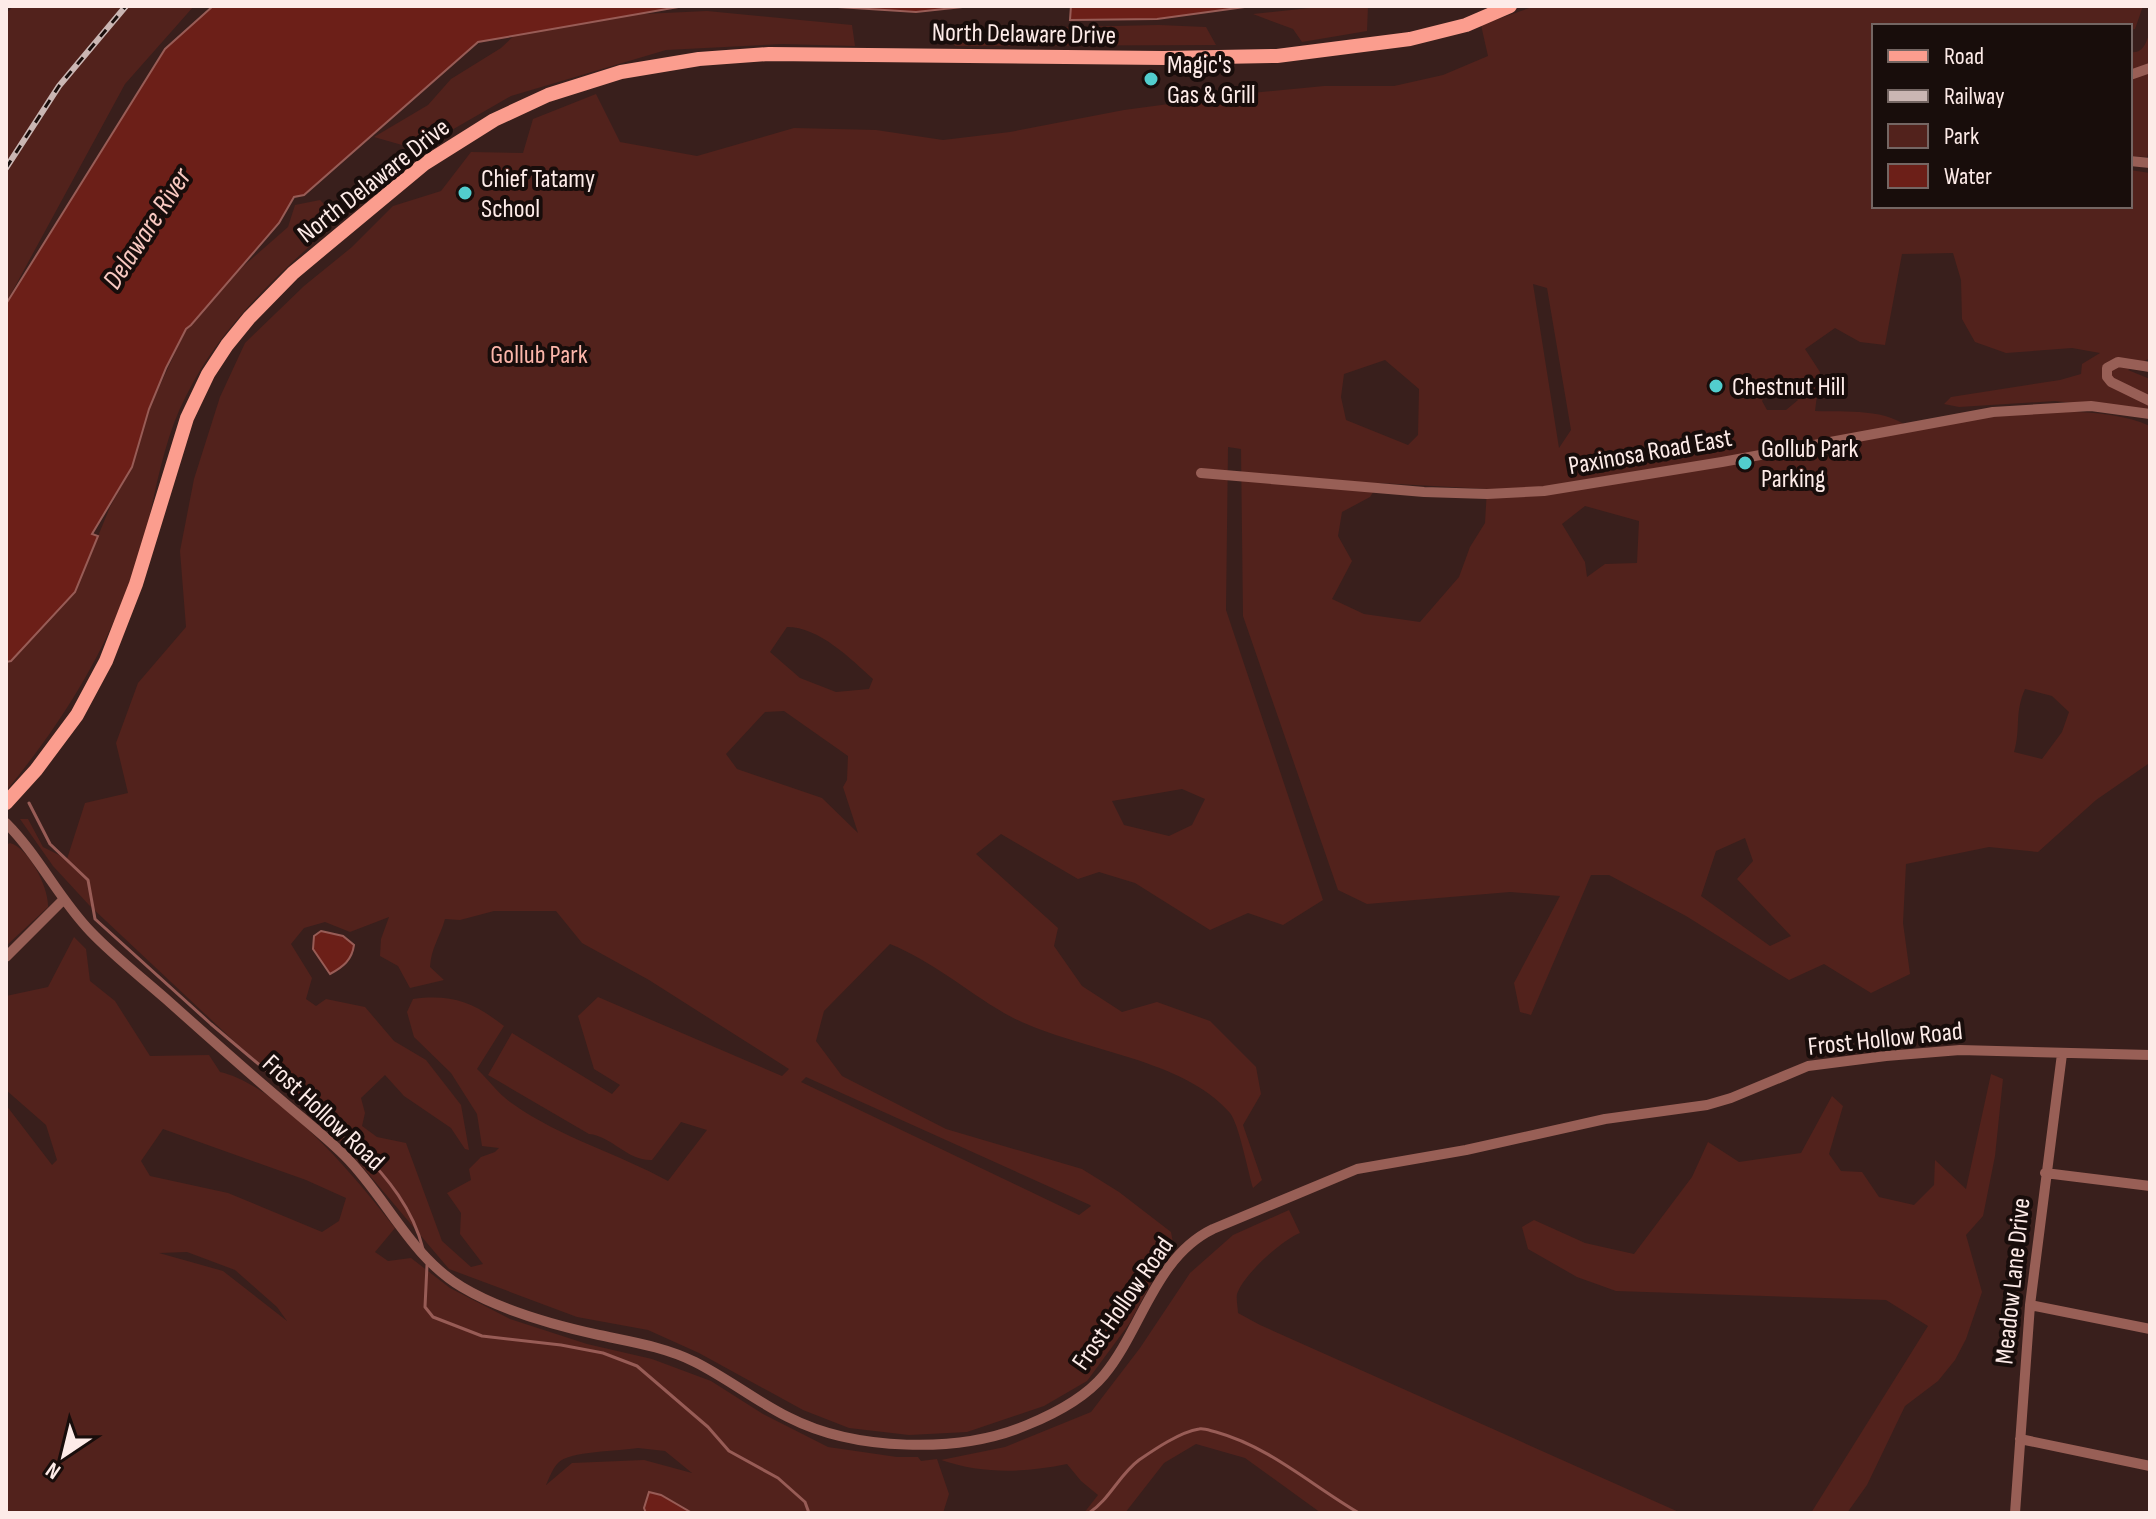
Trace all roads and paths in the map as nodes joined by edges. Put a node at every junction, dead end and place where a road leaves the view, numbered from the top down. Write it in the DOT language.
graph roads {
  1 [pos="1510,6"];
  2 [pos="2150,367"];
  3 [pos="2150,401"];
  4 [pos="2150,414"];
  5 [pos="1201,473"];
  6 [pos="6,803"];
  7 [pos="8,830"];
  8 [pos="64,899"];
  9 [pos="6,957"];
  10 [pos="2062,1054"];
  11 [pos="2150,1055"];
  12 [pos="2045,1173"];
  13 [pos="2150,1186"];
  14 [pos="2030,1305"];
  15 [pos="2150,1329"];
  16 [pos="2020,1439"];
  17 [pos="2150,1466"];
  18 [pos="2015,1513"];
  1 -- 6 [label="main road, North Delaware Drive"];
  2 -- 3 [label="street"];
  4 -- 5 [label="street, Paxinosa Road East"];
  7 -- 8 [label="street, Frost Hollow Road"];
  8 -- 9 [label="street"];
  8 -- 10 [label="street, Frost Hollow Road"];
  10 -- 11 [label="street, Frost Hollow Road"];
  10 -- 12 [label="street, Meadow Lane Drive"];
  12 -- 13 [label="street"];
  12 -- 14 [label="street, Meadow Lane Drive"];
  14 -- 15 [label="street"];
  14 -- 16 [label="street, Meadow Lane Drive"];
  16 -- 17 [label="street"];
  16 -- 18 [label="street, Meadow Lane Drive"];
}
